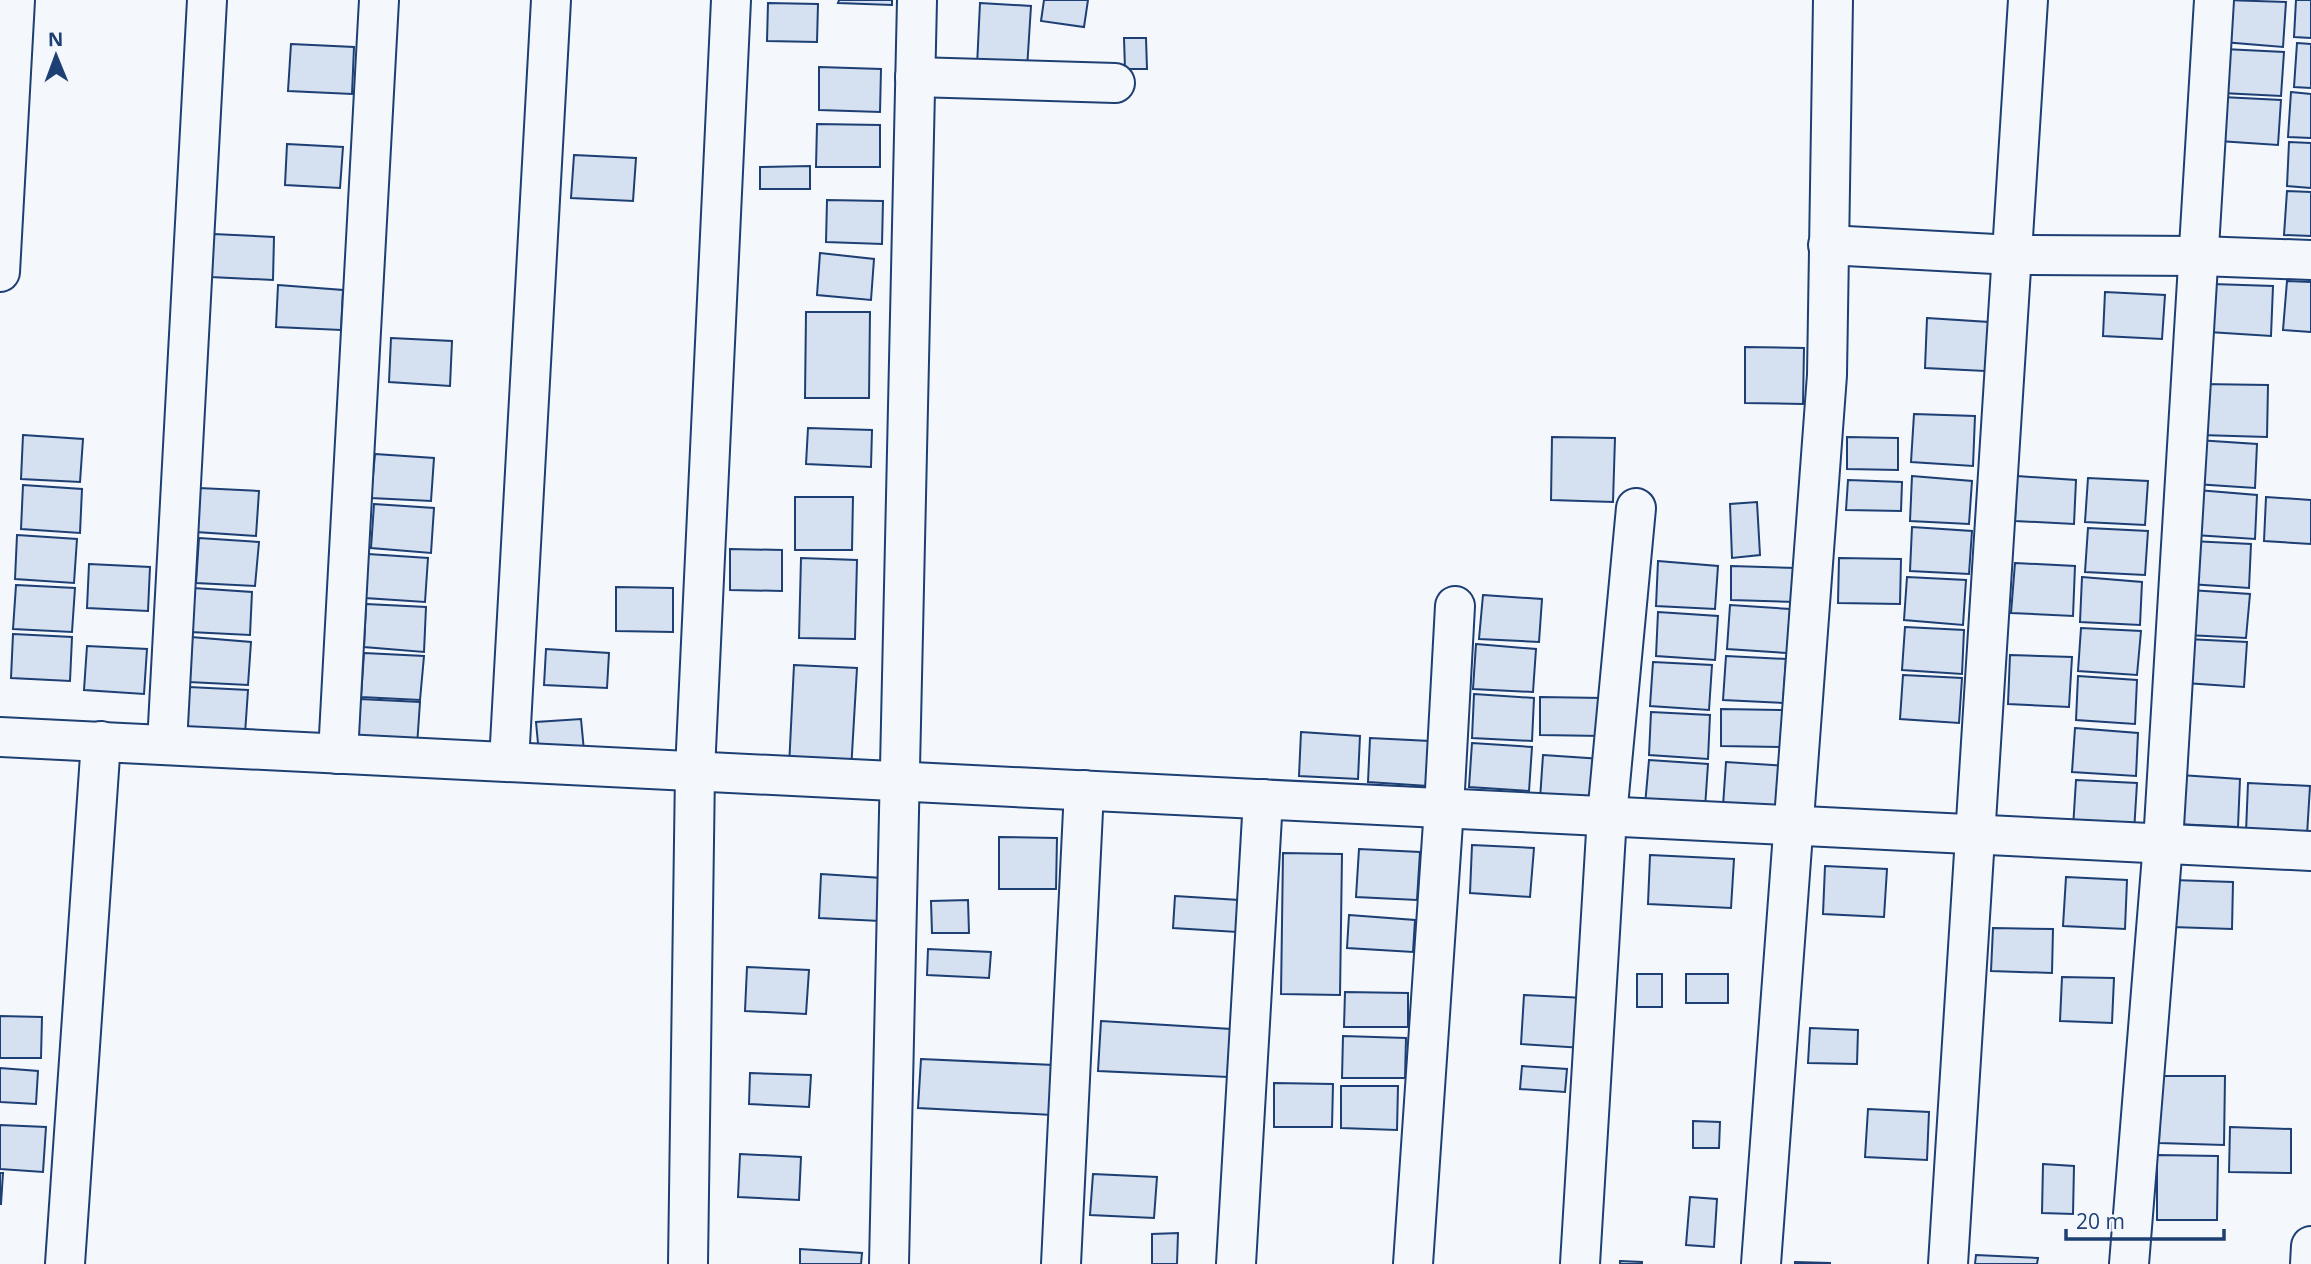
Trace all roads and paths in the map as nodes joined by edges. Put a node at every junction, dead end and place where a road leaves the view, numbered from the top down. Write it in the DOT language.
graph roads {
  1 [pos="15,0"];
  2 [pos="207,0"];
  3 [pos="379,0"];
  4 [pos="551,0"];
  5 [pos="731,0"];
  6 [pos="917,0"];
  7 [pos="1833,0"];
  8 [pos="2028,0"];
  9 [pos="2214,0"];
  10 [pos="915,78"];
  11 [pos="1115,83"];
  12 [pos="1828,245"];
  13 [pos="2013,255"];
  14 [pos="2199,256"];
  15 [pos="2311,260"];
  16 [pos="0,272"];
  17 [pos="1636,508"];
  18 [pos="1455,606"];
  19 [pos="0,737"];
  20 [pos="101,741"];
  21 [pos="167,744"];
  22 [pos="338,754"];
  23 [pos="509,762"];
  24 [pos="695,771"];
  25 [pos="899,781"];
  26 [pos="1084,790"];
  27 [pos="1263,799"];
  28 [pos="1444,808"];
  29 [pos="1607,816"];
  30 [pos="1794,825"];
  31 [pos="1975,834"];
  32 [pos="2163,843"];
  33 [pos="2311,851"];
  34 [pos="2311,1246"];
  35 [pos="65,1264"];
  36 [pos="688,1264"];
  37 [pos="889,1264"];
  38 [pos="1061,1264"];
  39 [pos="1236,1264"];
  40 [pos="1413,1264"];
  41 [pos="1580,1264"];
  42 [pos="1761,1264"];
  43 [pos="1948,1264"];
  44 [pos="2129,1264"];
  45 [pos="2310,1264"];
  1 -- 16 [label="street"];
  2 -- 21 [label="street"];
  3 -- 22 [label="street"];
  4 -- 23 [label="street"];
  5 -- 24 [label="street"];
  6 -- 10 [label="street"];
  7 -- 12 [label="street"];
  8 -- 13 [label="street"];
  9 -- 14 [label="street"];
  10 -- 11 [label="street"];
  10 -- 25 [label="street"];
  12 -- 13 [label="street"];
  12 -- 30 [label="street"];
  13 -- 14 [label="street"];
  13 -- 31 [label="street"];
  14 -- 15 [label="street"];
  14 -- 32 [label="street"];
  17 -- 29 [label="street"];
  18 -- 28 [label="street"];
  19 -- 20 [label="street"];
  20 -- 21 [label="street"];
  20 -- 35 [label="street"];
  21 -- 22 [label="street"];
  22 -- 23 [label="street"];
  23 -- 24 [label="street"];
  24 -- 25 [label="street"];
  24 -- 36 [label="street"];
  25 -- 26 [label="street"];
  25 -- 37 [label="street"];
  26 -- 27 [label="street"];
  26 -- 38 [label="street"];
  27 -- 28 [label="street"];
  27 -- 39 [label="street"];
  28 -- 29 [label="street"];
  28 -- 40 [label="street"];
  29 -- 30 [label="street"];
  29 -- 41 [label="street"];
  30 -- 31 [label="street"];
  30 -- 42 [label="street"];
  31 -- 32 [label="street"];
  31 -- 43 [label="street"];
  32 -- 33 [label="street"];
  32 -- 44 [label="street"];
  34 -- 45 [label="street"];
}
